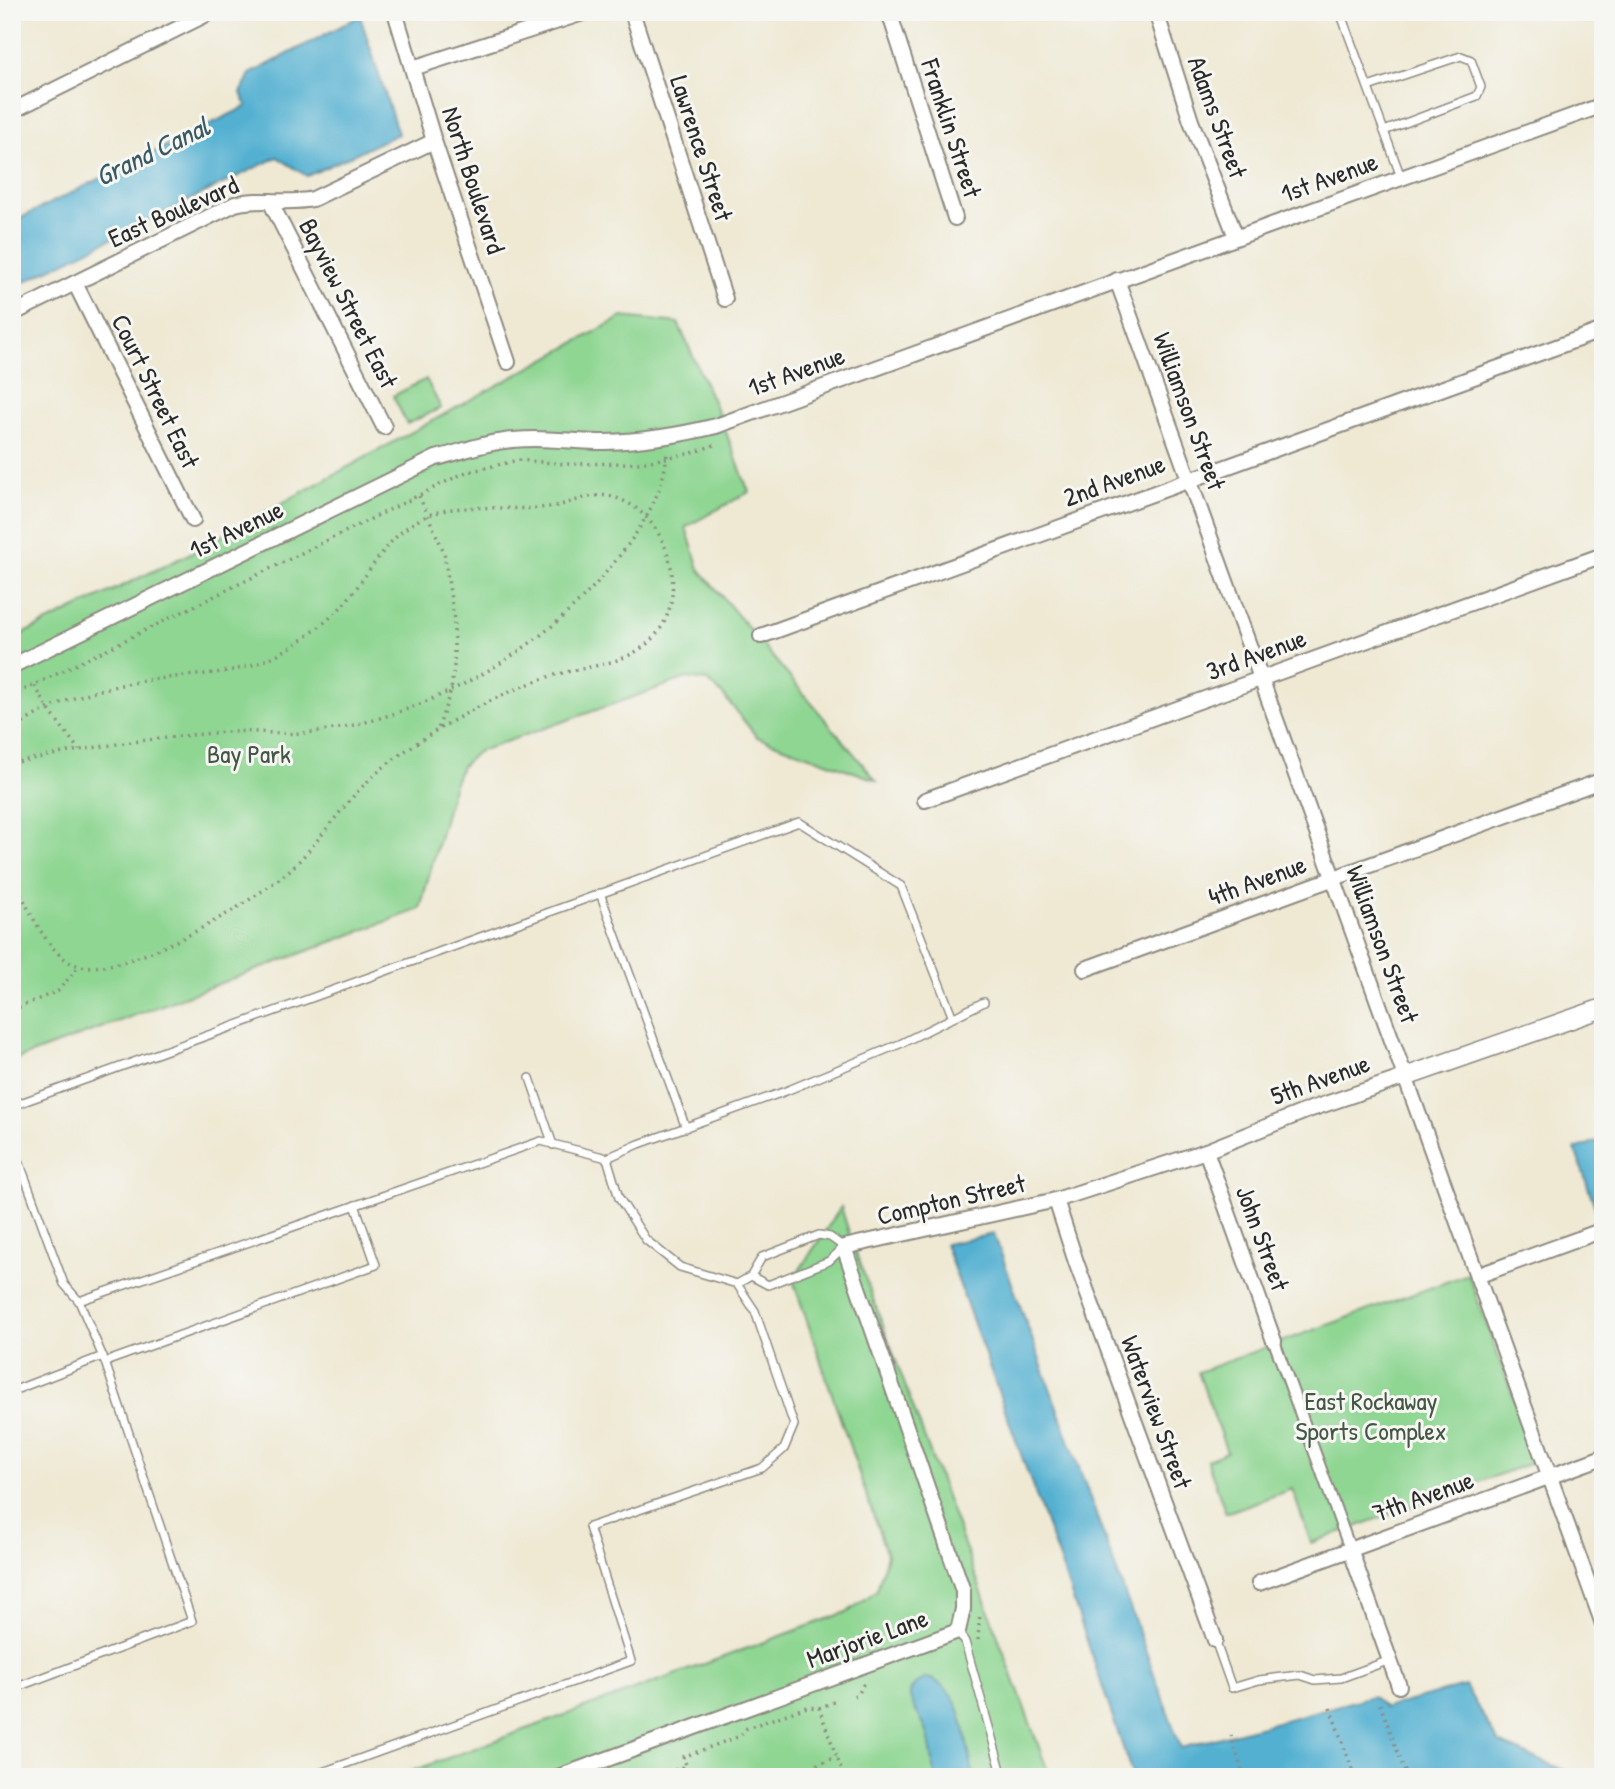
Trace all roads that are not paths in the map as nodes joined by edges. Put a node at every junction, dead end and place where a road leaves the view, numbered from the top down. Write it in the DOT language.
graph roads {
  1 [pos="211,12"];
  2 [pos="395,12"];
  3 [pos="586,12"];
  4 [pos="632,12"];
  5 [pos="889,12"];
  6 [pos="1156,12"];
  7 [pos="1340,12"];
  8 [pos="413,68"];
  9 [pos="1368,87"];
  10 [pos="1603,105"];
  11 [pos="12,111"];
  12 [pos="1384,131"];
  13 [pos="435,141"];
  14 [pos="1401,177"];
  15 [pos="270,201"];
  16 [pos="955,218"];
  17 [pos="1237,237"];
  18 [pos="1117,280"];
  19 [pos="75,283"];
  20 [pos="725,299"];
  21 [pos="12,314"];
  22 [pos="1603,330"];
  23 [pos="508,362"];
  24 [pos="384,427"];
  25 [pos="1188,479"];
  26 [pos="193,520"];
  27 [pos="1603,555"];
  28 [pos="761,636"];
  29 [pos="12,666"];
  30 [pos="1261,678"];
  31 [pos="1603,780"];
  32 [pos="925,800"];
  33 [pos="1333,878"];
  34 [pos="600,892"];
  35 [pos="1085,969"];
  36 [pos="984,1002"];
  37 [pos="1603,1007"];
  38 [pos="953,1018"];
  39 [pos="1405,1077"];
  40 [pos="530,1078"];
  41 [pos="12,1106"];
  42 [pos="686,1128"];
  43 [pos="12,1142"];
  44 [pos="553,1145"];
  45 [pos="1206,1151"];
  46 [pos="607,1158"];
  47 [pos="1056,1200"];
  48 [pos="355,1205"];
  49 [pos="1603,1230"];
  50 [pos="851,1246"];
  51 [pos="751,1276"];
  52 [pos="1477,1276"];
  53 [pos="737,1284"];
  54 [pos="79,1301"];
  55 [pos="1274,1341"];
  56 [pos="104,1359"];
  57 [pos="15,1390"];
  58 [pos="1603,1457"];
  59 [pos="1549,1476"];
  60 [pos="1350,1549"];
  61 [pos="1259,1583"];
  62 [pos="1603,1624"];
  63 [pos="958,1632"];
  64 [pos="1215,1640"];
  65 [pos="1390,1660"];
  66 [pos="1399,1686"];
  67 [pos="12,1689"];
  68 [pos="309,1777"];
  69 [pos="558,1777"];
  70 [pos="1003,1777"];
  1 -- 11 [label="street"];
  2 -- 8 [label="street, North Boulevard"];
  3 -- 8 [label="street"];
  4 -- 20 [label="street, Lawrence Street"];
  5 -- 16 [label="street, Franklin Street"];
  6 -- 17 [label="street, Adams Street"];
  7 -- 9 [label="lane"];
  8 -- 13 [label="street, North Boulevard"];
  9 -- 12 [label="lane"];
  9 -- 12 [label="lane"];
  10 -- 14 [label="street, 1st Avenue"];
  12 -- 14 [label="lane"];
  13 -- 15 [label="street, East Boulevard"];
  13 -- 23 [label="street, North Boulevard"];
  14 -- 17 [label="street, 1st Avenue"];
  15 -- 19 [label="street, East Boulevard"];
  15 -- 24 [label="street, Bayview Street East"];
  17 -- 18 [label="street, 1st Avenue"];
  18 -- 25 [label="street, Williamson Street"];
  18 -- 29 [label="street, 1st Avenue"];
  19 -- 21 [label="street, East Boulevard"];
  19 -- 26 [label="street, Court Street East"];
  22 -- 25 [label="street, 2nd Avenue"];
  25 -- 28 [label="street, 2nd Avenue"];
  25 -- 30 [label="street, Williamson Street"];
  27 -- 30 [label="street, 3rd Avenue"];
  30 -- 32 [label="street, 3rd Avenue"];
  30 -- 33 [label="street, Williamson Street"];
  31 -- 33 [label="street, 4th Avenue"];
  33 -- 35 [label="street, 4th Avenue"];
  33 -- 39 [label="street, Williamson Street"];
  34 -- 38 [label="lane"];
  34 -- 41 [label="lane"];
  34 -- 42 [label="lane"];
  36 -- 38 [label="lane"];
  37 -- 39 [label="street, 5th Avenue"];
  38 -- 42 [label="lane"];
  39 -- 45 [label="street, 5th Avenue"];
  39 -- 52 [label="street, Williamson Street"];
  40 -- 44 [label="lane"];
  42 -- 46 [label="lane"];
  43 -- 54 [label="lane"];
  44 -- 46 [label="lane"];
  44 -- 48 [label="lane"];
  45 -- 47 [label="street, 5th Avenue"];
  45 -- 55 [label="street, John Street"];
  46 -- 53 [label="lane"];
  47 -- 50 [label="street, Compton Street"];
  47 -- 64 [label="street, Waterview Street"];
  48 -- 54 [label="lane"];
  48 -- 56 [label="lane"];
  49 -- 52 [label="street"];
  50 -- 51 [label="lane"];
  50 -- 51 [label="lane"];
  50 -- 63 [label="street, Marjorie Lane"];
  51 -- 53 [label="lane"];
  52 -- 59 [label="street, Williamson Street"];
  53 -- 68 [label="lane"];
  54 -- 56 [label="lane"];
  55 -- 60 [label="street"];
  56 -- 57 [label="lane"];
  56 -- 67 [label="lane"];
  58 -- 59 [label="street, 7th Avenue"];
  59 -- 60 [label="street, 7th Avenue"];
  59 -- 62 [label="street, Williamson Street"];
  60 -- 61 [label="street, 7th Avenue"];
  60 -- 65 [label="street"];
  63 -- 69 [label="street, Marjorie Lane"];
  63 -- 70 [label="lane"];
  64 -- 65 [label="lane"];
  65 -- 66 [label="street"];
}
